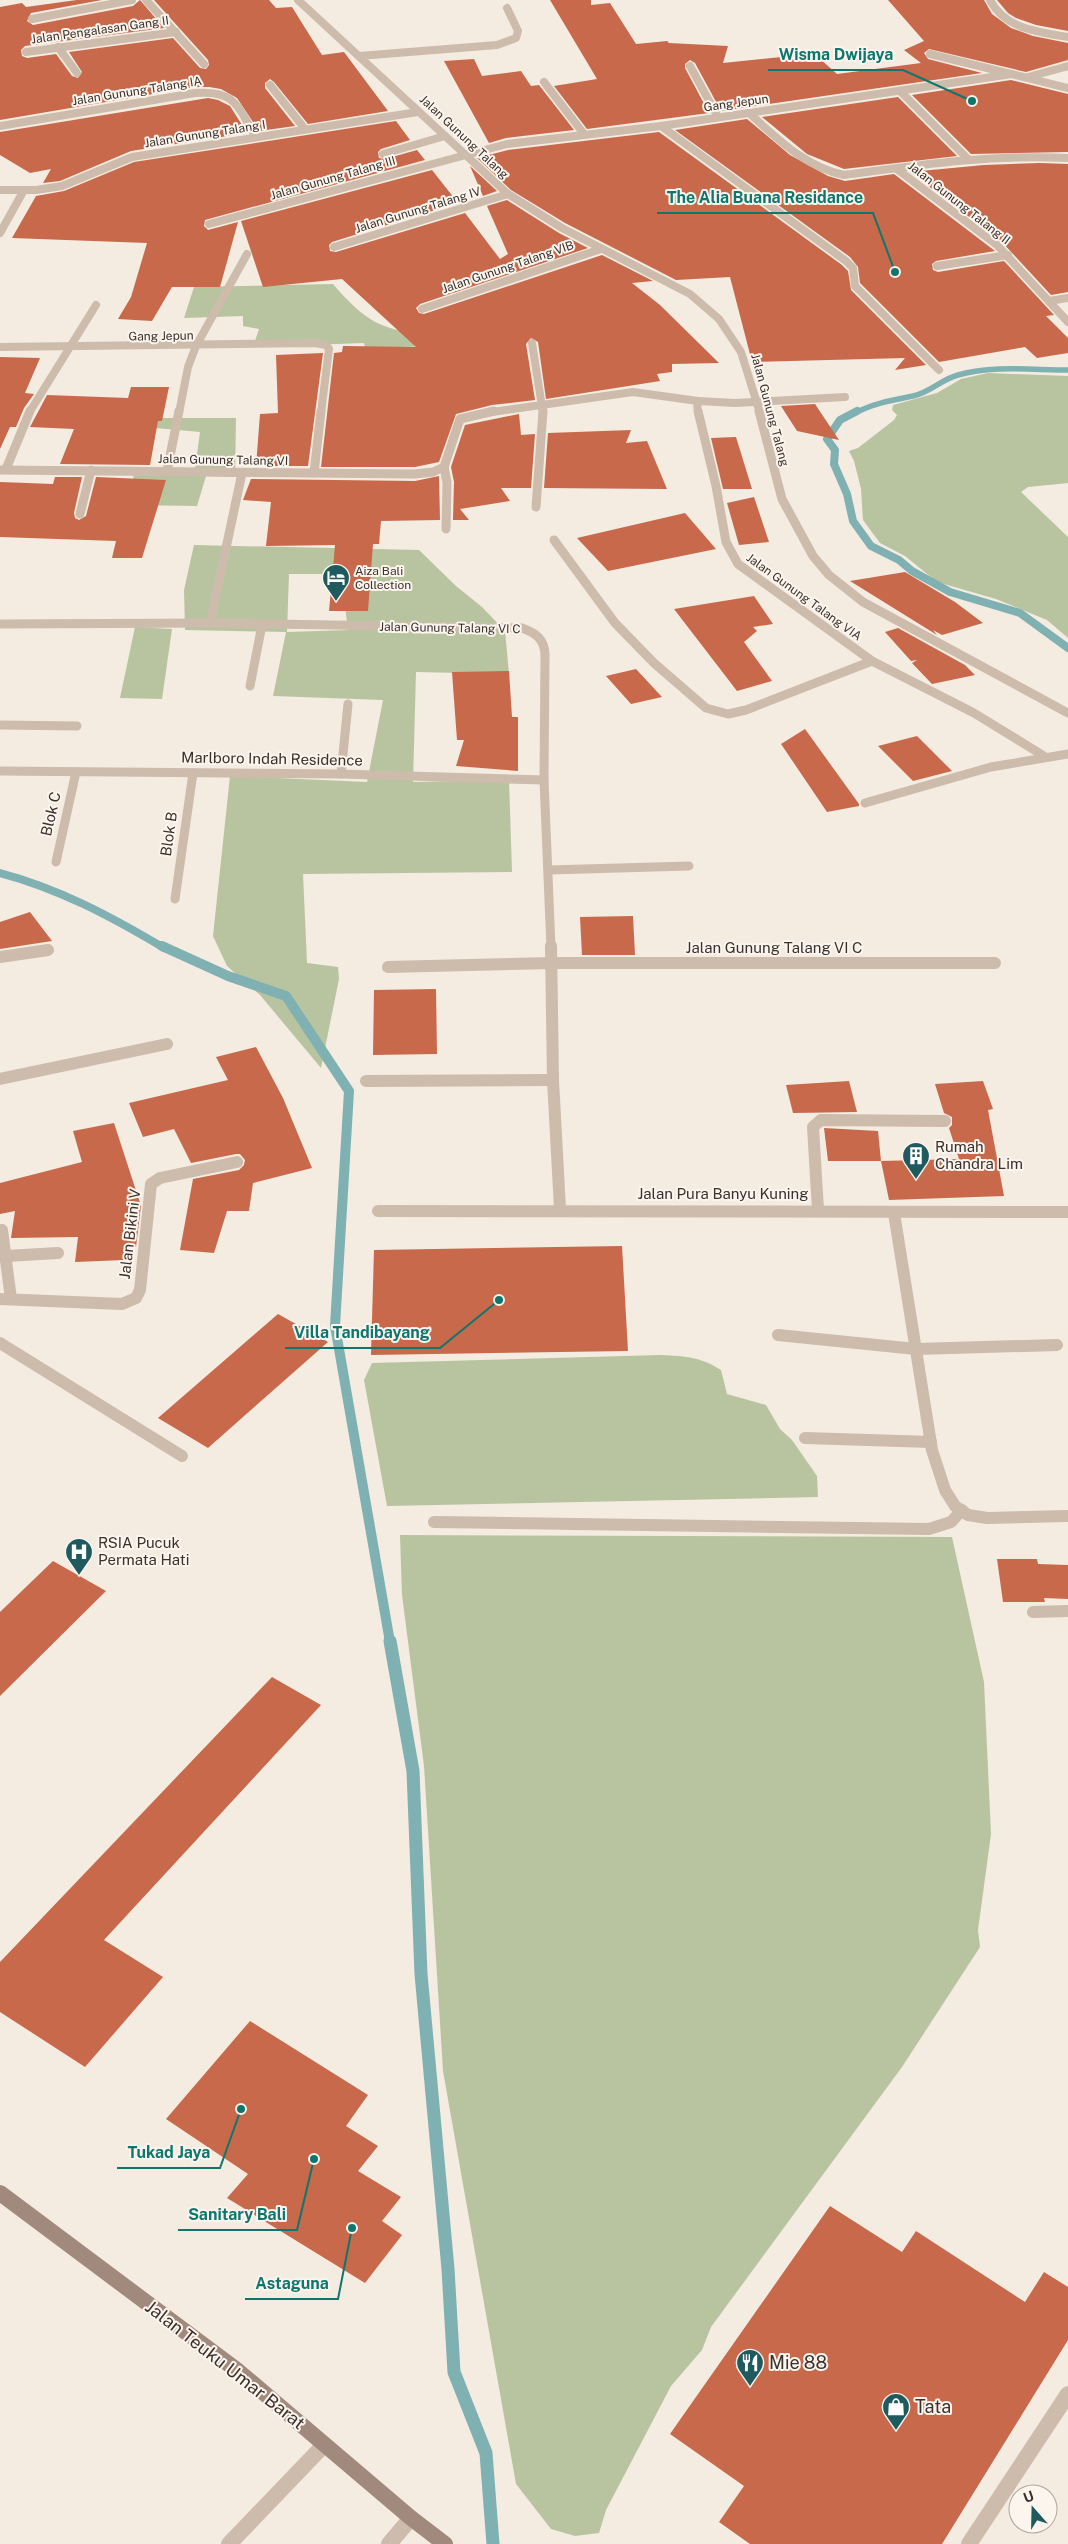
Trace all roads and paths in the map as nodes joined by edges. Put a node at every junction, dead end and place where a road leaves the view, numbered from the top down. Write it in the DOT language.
graph roads {
  1 [pos="132,0"];
  2 [pos="146,0"];
  3 [pos="298,0"];
  4 [pos="990,0"];
  5 [pos="507,8"];
  6 [pos="32,19"];
  7 [pos="176,32"];
  8 [pos="1068,37"];
  9 [pos="58,47"];
  10 [pos="26,52"];
  11 [pos="930,54"];
  12 [pos="359,56"];
  13 [pos="204,64"];
  14 [pos="690,66"];
  15 [pos="1068,66"];
  16 [pos="77,74"];
  17 [pos="1012,74"];
  18 [pos="1026,78"];
  19 [pos="544,82"];
  20 [pos="270,85"];
  21 [pos="1068,88"];
  22 [pos="900,91"];
  23 [pos="418,112"];
  24 [pos="749,113"];
  25 [pos="718,117"];
  26 [pos="0,126"];
  27 [pos="661,126"];
  28 [pos="305,129"];
  29 [pos="584,134"];
  30 [pos="445,136"];
  31 [pos="256,137"];
  32 [pos="383,154"];
  33 [pos="463,154"];
  34 [pos="968,158"];
  35 [pos="1068,158"];
  36 [pos="897,170"];
  37 [pos="0,190"];
  38 [pos="24,190"];
  39 [pos="508,194"];
  40 [pos="209,224"];
  41 [pos="0,233"];
  42 [pos="334,248"];
  43 [pos="601,249"];
  44 [pos="247,254"];
  45 [pos="1008,255"];
  46 [pos="938,266"];
  47 [pos="1068,298"];
  48 [pos="1048,301"];
  49 [pos="96,305"];
  50 [pos="422,309"];
  51 [pos="1068,322"];
  52 [pos="532,343"];
  53 [pos="196,346"];
  54 [pos="0,347"];
  55 [pos="69,348"];
  56 [pos="939,370"];
  57 [pos="845,396"];
  58 [pos="697,401"];
  59 [pos="543,404"];
  60 [pos="756,404"];
  61 [pos="444,467"];
  62 [pos="3,470"];
  63 [pos="91,470"];
  64 [pos="167,471"];
  65 [pos="242,473"];
  66 [pos="314,473"];
  67 [pos="536,507"];
  68 [pos="80,514"];
  69 [pos="446,529"];
  70 [pos="554,540"];
  71 [pos="0,624"];
  72 [pos="210,624"];
  73 [pos="262,625"];
  74 [pos="872,661"];
  75 [pos="250,686"];
  76 [pos="348,704"];
  77 [pos="1068,713"];
  78 [pos="0,726"];
  79 [pos="77,726"];
  80 [pos="1068,754"];
  81 [pos="1044,756"];
  82 [pos="0,771"];
  83 [pos="76,772"];
  84 [pos="193,773"];
  85 [pos="341,774"];
  86 [pos="544,780"];
  87 [pos="865,803"];
  88 [pos="56,862"];
  89 [pos="689,866"];
  90 [pos="549,870"];
  91 [pos="175,899"];
  92 [pos="48,950"];
  93 [pos="0,957"];
  94 [pos="552,963"];
  95 [pos="995,963"];
  96 [pos="388,967"];
  97 [pos="167,1044"];
  98 [pos="0,1079"];
  99 [pos="553,1080"];
  100 [pos="366,1081"];
  101 [pos="945,1121"];
  102 [pos="236,1162"];
  103 [pos="560,1210"];
  104 [pos="818,1210"];
  105 [pos="378,1211"];
  106 [pos="1068,1212"];
  107 [pos="894,1213"];
  108 [pos="2,1230"];
  109 [pos="58,1253"];
  110 [pos="6,1256"];
  111 [pos="6,1299"];
  112 [pos="778,1335"];
  113 [pos="0,1343"];
  114 [pos="1057,1345"];
  115 [pos="916,1349"];
  116 [pos="805,1438"];
  117 [pos="930,1442"];
  118 [pos="182,1456"];
  119 [pos="962,1510"];
  120 [pos="1068,1516"];
  121 [pos="434,1522"];
  122 [pos="1068,1611"];
  123 [pos="1033,1612"];
  124 [pos="0,2193"];
  125 [pos="1068,2394"];
  126 [pos="324,2445"];
  127 [pos="411,2518"];
  128 [pos="230,2544"];
  129 [pos="389,2544"];
  130 [pos="445,2544"];
  131 [pos="969,2544"];
  1 -- 6 [label="street"];
  2 -- 7 [label="street"];
  3 -- 12 [label="street, Jalan Gunung Talang"];
  4 -- 8 [label="street"];
  5 -- 12 [label="street"];
  7 -- 9 [label="street, Jalan Pengalasan Gang II"];
  7 -- 13 [label="street"];
  9 -- 10 [label="street, Jalan Pengalasan Gang II"];
  9 -- 16 [label="street"];
  11 -- 17 [label="street"];
  12 -- 23 [label="street, Jalan Gunung Talang"];
  14 -- 25 [label="street"];
  15 -- 18 [label="street"];
  17 -- 18 [label="street"];
  17 -- 22 [label="street, Gang Jepun"];
  18 -- 21 [label="street"];
  19 -- 29 [label="street"];
  20 -- 28 [label="street"];
  22 -- 24 [label="street, Gang Jepun"];
  22 -- 34 [label="street"];
  23 -- 28 [label="street, Jalan Gunung Talang I"];
  23 -- 30 [label="street, Jalan Gunung Talang"];
  24 -- 25 [label="street, Gang Jepun"];
  24 -- 36 [label="street, Jalan Gunung Talang II"];
  25 -- 27 [label="street, Gang Jepun"];
  26 -- 31 [label="street, Jalan Gunung Talang IA"];
  27 -- 29 [label="street, Gang Jepun"];
  27 -- 56 [label="street"];
  28 -- 31 [label="street, Jalan Gunung Talang I"];
  29 -- 33 [label="street, Gang Jepun"];
  30 -- 32 [label="street"];
  30 -- 33 [label="street, Jalan Gunung Talang"];
  31 -- 38 [label="street, Jalan Gunung Talang I"];
  33 -- 39 [label="street, Jalan Gunung Talang"];
  33 -- 40 [label="street, Jalan Gunung Talang III"];
  34 -- 35 [label="street, Jalan Gunung Talang II"];
  34 -- 36 [label="street, Jalan Gunung Talang II"];
  36 -- 45 [label="street, Jalan Gunung Talang II"];
  37 -- 38 [label="street, Jalan Gunung Talang I"];
  38 -- 41 [label="street"];
  39 -- 42 [label="street, Jalan Gunung Talang IV"];
  39 -- 43 [label="street, Jalan Gunung Talang"];
  43 -- 50 [label="street, Jalan Gunung Talang VIB"];
  43 -- 60 [label="street, Jalan Gunung Talang"];
  44 -- 53 [label="street"];
  45 -- 46 [label="street"];
  45 -- 48 [label="street, Jalan Gunung Talang II"];
  47 -- 48 [label="street"];
  48 -- 51 [label="street, Jalan Gunung Talang II"];
  49 -- 55 [label="street"];
  52 -- 59 [label="street"];
  53 -- 55 [label="street, Gang Jepun"];
  53 -- 64 [label="street"];
  53 -- 66 [label="street, Gang Jepun"];
  54 -- 55 [label="street, Gang Jepun"];
  55 -- 62 [label="street"];
  57 -- 60 [label="street"];
  58 -- 59 [label="street"];
  58 -- 60 [label="street"];
  58 -- 74 [label="street, Jalan Gunung Talang VIA"];
  59 -- 61 [label="street"];
  59 -- 67 [label="street"];
  60 -- 77 [label="street, Jalan Gunung Talang"];
  61 -- 66 [label="street, Jalan Gunung Talang VI"];
  61 -- 69 [label="street"];
  62 -- 63 [label="street, Jalan Gunung Talang VI"];
  63 -- 64 [label="street, Jalan Gunung Talang VI"];
  63 -- 68 [label="street"];
  64 -- 65 [label="street, Jalan Gunung Talang VI"];
  65 -- 66 [label="street, Jalan Gunung Talang VI"];
  65 -- 72 [label="street"];
  70 -- 74 [label="street, Jalan Gunung Talang VIA"];
  71 -- 72 [label="street, Jalan Gunung Talang VI C"];
  72 -- 73 [label="street, Jalan Gunung Talang VI C"];
  73 -- 75 [label="street"];
  73 -- 86 [label="street, Jalan Gunung Talang VI C"];
  74 -- 81 [label="street, Jalan Gunung Talang VIA"];
  76 -- 85 [label="street"];
  78 -- 79 [label="street"];
  80 -- 81 [label="street"];
  81 -- 87 [label="street"];
  82 -- 83 [label="street, Marlboro Indah Residence"];
  83 -- 84 [label="street, Marlboro Indah Residence"];
  83 -- 88 [label="street, Blok C"];
  84 -- 85 [label="street, Marlboro Indah Residence"];
  84 -- 91 [label="street, Blok B"];
  85 -- 86 [label="street, Marlboro Indah Residence"];
  86 -- 90 [label="street, Jalan Gunung Talang VI C"];
  89 -- 90 [label="street"];
  90 -- 94 [label="street, Jalan Gunung Talang VI C"];
  92 -- 93 [label="street"];
  94 -- 95 [label="street, Jalan Gunung Talang VI C"];
  94 -- 96 [label="street, Jalan Gunung Talang VI C"];
  94 -- 99 [label="street, Jalan Gunung Talang VI C"];
  97 -- 98 [label="street"];
  99 -- 100 [label="street"];
  99 -- 103 [label="street, Jalan Gunung Talang VI C"];
  101 -- 104 [label="street"];
  102 -- 111 [label="street, Jalan Bikini V"];
  103 -- 104 [label="street, Jalan Pura Banyu Kuning"];
  103 -- 105 [label="street, Jalan Pura Banyu Kuning"];
  104 -- 107 [label="street, Jalan Pura Banyu Kuning"];
  106 -- 107 [label="street, Jalan Pura Banyu Kuning"];
  107 -- 115 [label="street"];
  108 -- 110 [label="street"];
  109 -- 110 [label="street"];
  110 -- 111 [label="street"];
  112 -- 115 [label="street"];
  113 -- 118 [label="street"];
  114 -- 115 [label="street"];
  115 -- 117 [label="street"];
  116 -- 117 [label="street"];
  117 -- 119 [label="street"];
  119 -- 120 [label="street"];
  119 -- 121 [label="street"];
  122 -- 123 [label="street"];
  124 -- 126 [label="main road, Jalan Teuku Umar Barat"];
  125 -- 131 [label="street"];
  126 -- 127 [label="main road, Jalan Teuku Umar Barat"];
  126 -- 128 [label="street"];
  127 -- 129 [label="street"];
  127 -- 130 [label="main road, Jalan Teuku Umar Barat"];
}
